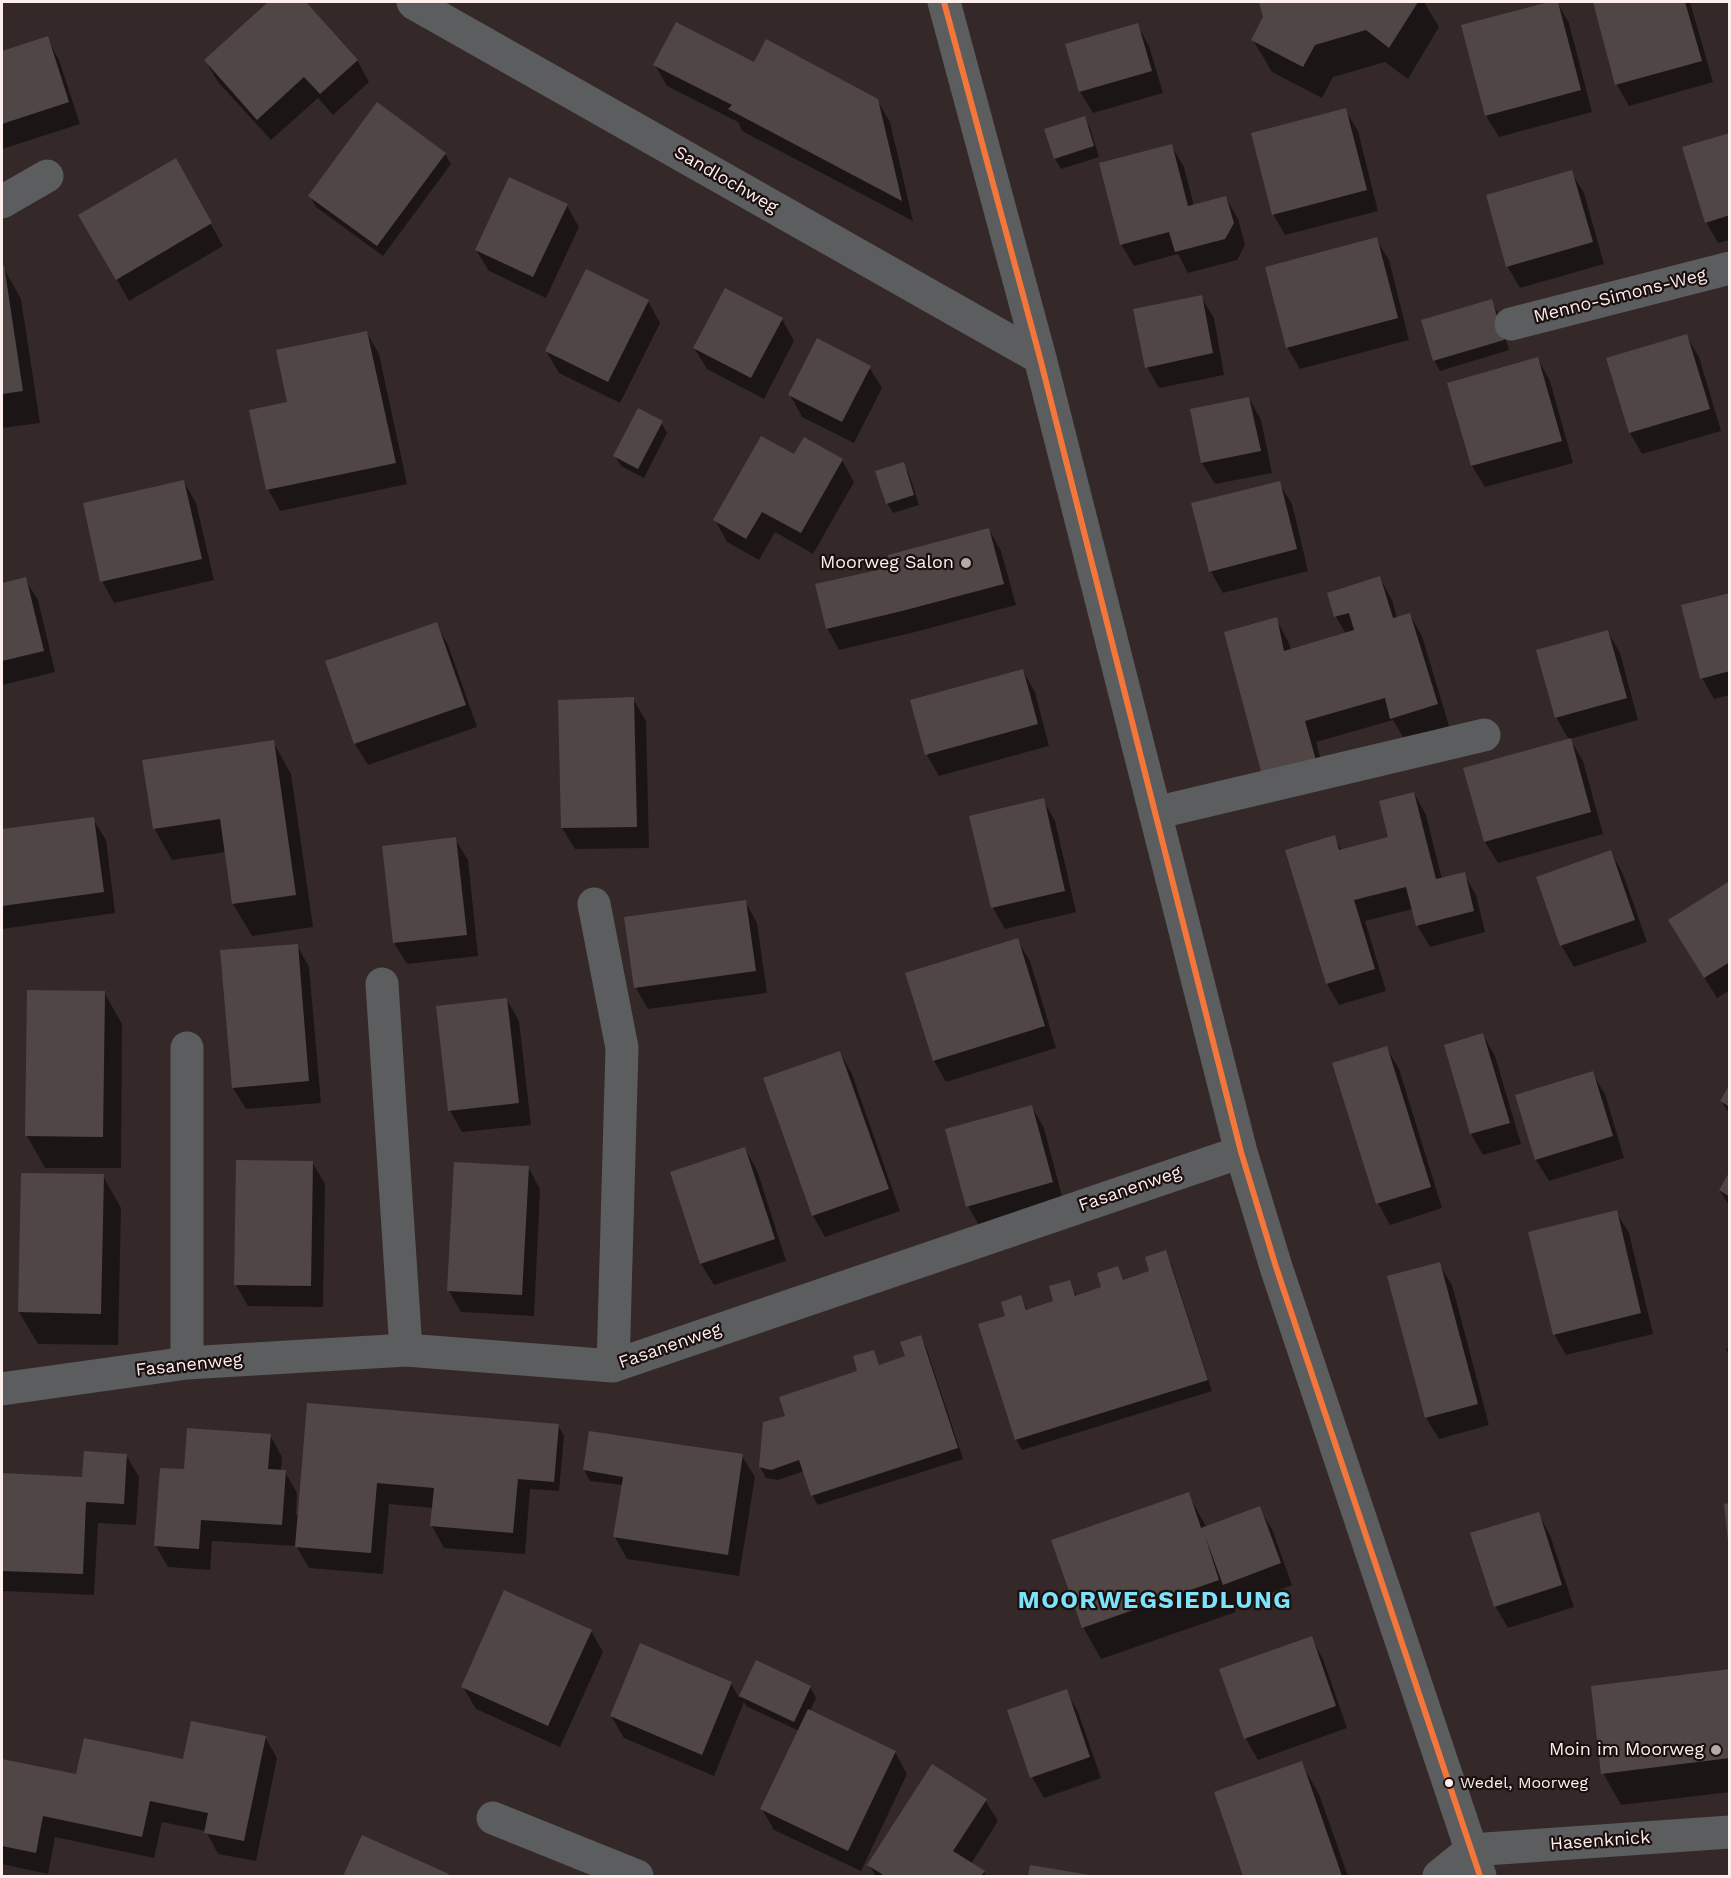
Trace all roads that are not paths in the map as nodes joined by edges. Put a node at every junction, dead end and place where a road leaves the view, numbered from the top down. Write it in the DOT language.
graph roads {
  1 [pos="413,2"];
  2 [pos="944,2"];
  3 [pos="47,176"];
  4 [pos="2,202"];
  5 [pos="1730,268"];
  6 [pos="1511,324"];
  7 [pos="1040,358"];
  8 [pos="1484,735"];
  9 [pos="1155,813"];
  10 [pos="594,904"];
  11 [pos="382,984"];
  12 [pos="187,1048"];
  13 [pos="1241,1152"];
  14 [pos="406,1350"];
  15 [pos="187,1363"];
  16 [pos="613,1366"];
  17 [pos="2,1389"];
  18 [pos="493,1818"];
  19 [pos="1730,1832"];
  20 [pos="1475,1863"];
  21 [pos="638,1876"];
  22 [pos="1439,1876"];
  1 -- 7 [label="street, Sandlochweg"];
  2 -- 7 [label="street"];
  3 -- 4 [label="street"];
  5 -- 6 [label="street, Menno-Simons-Weg"];
  7 -- 9 [label="street"];
  8 -- 9 [label="street"];
  9 -- 13 [label="street"];
  10 -- 16 [label="street"];
  11 -- 14 [label="street"];
  12 -- 15 [label="street"];
  13 -- 16 [label="street, Fasanenweg"];
  13 -- 20 [label="street"];
  14 -- 15 [label="street, Fasanenweg"];
  14 -- 16 [label="street, Fasanenweg"];
  15 -- 17 [label="street, Fasanenweg"];
  18 -- 21 [label="street"];
  19 -- 20 [label="street, Hasenknick"];
  20 -- 22 [label="street"];
}
